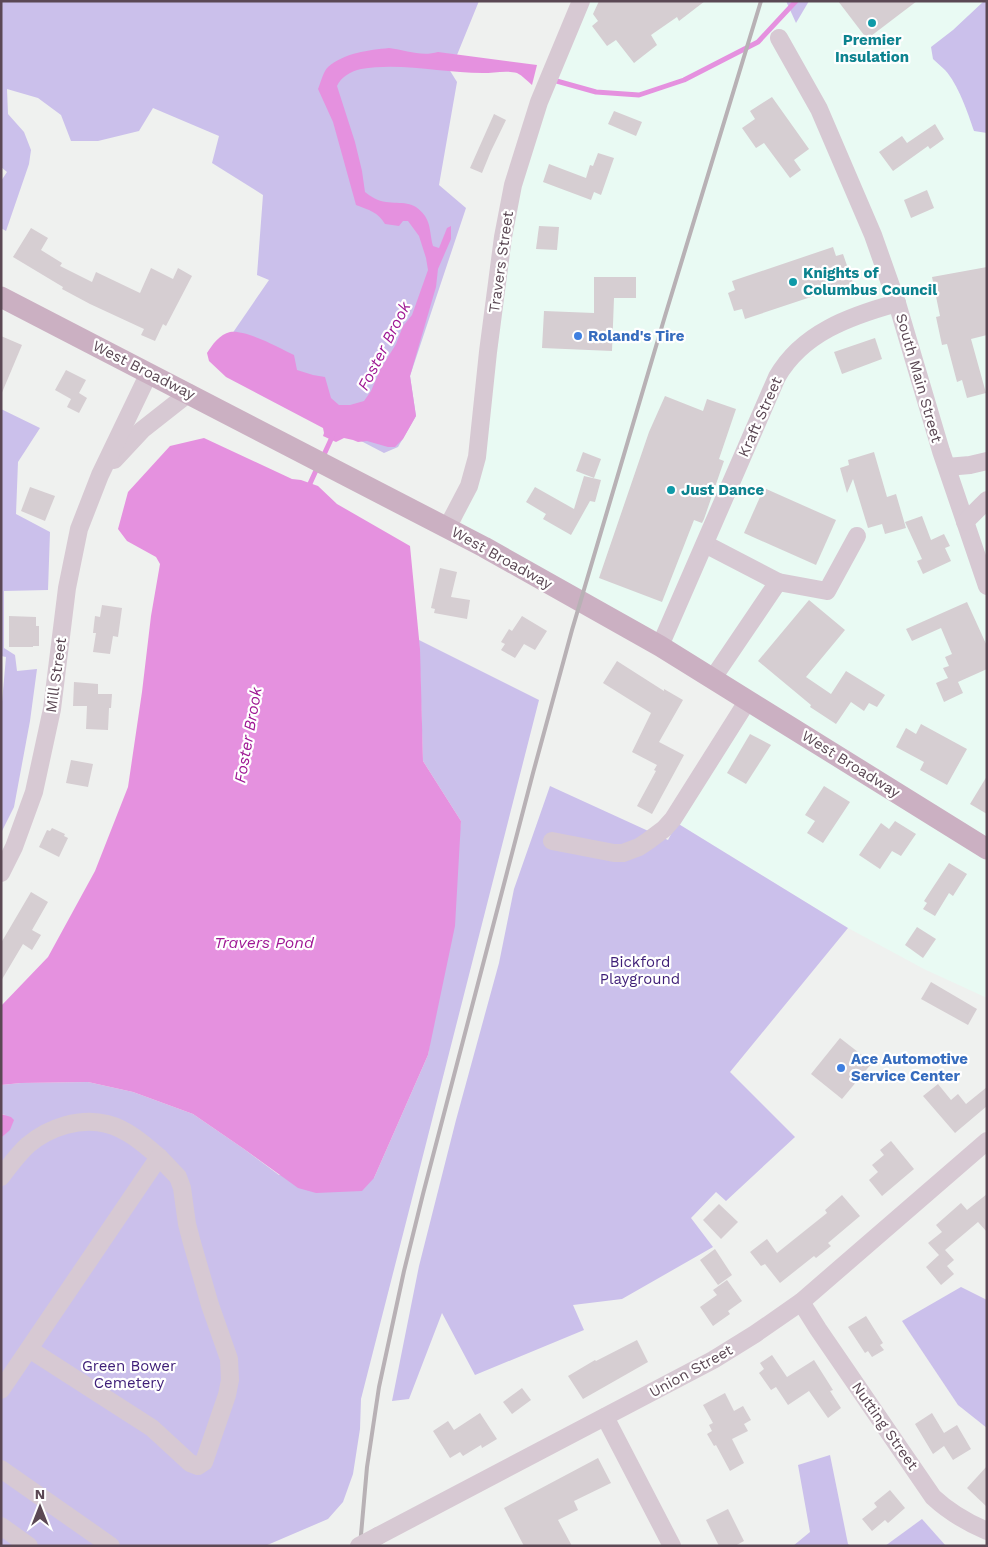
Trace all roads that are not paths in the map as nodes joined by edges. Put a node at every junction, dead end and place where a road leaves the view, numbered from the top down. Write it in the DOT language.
graph roads {
  1 [pos="581,1"];
  2 [pos="779,38"];
  3 [pos="1,297"];
  4 [pos="897,303"];
  5 [pos="149,373"];
  6 [pos="189,393"];
  7 [pos="987,461"];
  8 [pos="947,467"];
  9 [pos="100,475"];
  10 [pos="987,500"];
  11 [pos="965,522"];
  12 [pos="447,528"];
  13 [pos="857,536"];
  14 [pos="704,544"];
  15 [pos="778,582"];
  16 [pos="987,586"];
  17 [pos="660,646"];
  18 [pos="713,678"];
  19 [pos="748,700"];
  20 [pos="552,841"];
  21 [pos="987,850"];
  22 [pos="1,873"];
  23 [pos="987,1141"];
  24 [pos="159,1157"];
  25 [pos="1,1177"];
  26 [pos="801,1302"];
  27 [pos="29,1349"];
  28 [pos="1,1390"];
  29 [pos="605,1417"];
  30 [pos="1,1468"];
  31 [pos="1,1526"];
  32 [pos="987,1531"];
  33 [pos="29,1546"];
  34 [pos="111,1546"];
  35 [pos="359,1546"];
  36 [pos="672,1546"];
  1 -- 12 [label="street, Travers Street"];
  2 -- 4 [label="street, South Main Street"];
  3 -- 5 [label="main road, West Broadway"];
  4 -- 8 [label="street, South Main Street"];
  4 -- 14 [label="street, Kraft Street"];
  5 -- 6 [label="main road, West Broadway"];
  5 -- 9 [label="street, Mill Street"];
  6 -- 9 [label="street, Mill Street"];
  6 -- 12 [label="main road, West Broadway"];
  7 -- 8 [label="street"];
  8 -- 11 [label="street, South Main Street"];
  9 -- 22 [label="street, Mill Street"];
  10 -- 11 [label="street"];
  11 -- 16 [label="street, South Main Street"];
  12 -- 17 [label="main road, West Broadway"];
  13 -- 15 [label="street"];
  14 -- 15 [label="street"];
  14 -- 17 [label="street, Kraft Street"];
  15 -- 18 [label="street"];
  17 -- 18 [label="main road, West Broadway"];
  18 -- 19 [label="main road, West Broadway"];
  19 -- 20 [label="street"];
  19 -- 21 [label="main road, West Broadway"];
  23 -- 26 [label="street, Union Street"];
  24 -- 25 [label="street"];
  24 -- 27 [label="street"];
  24 -- 27 [label="street"];
  26 -- 29 [label="street, Union Street"];
  26 -- 32 [label="street, Nutting Street"];
  27 -- 28 [label="street"];
  29 -- 35 [label="street, Union Street, bridge"];
  29 -- 36 [label="street"];
  30 -- 34 [label="street"];
  31 -- 33 [label="street"];
}
